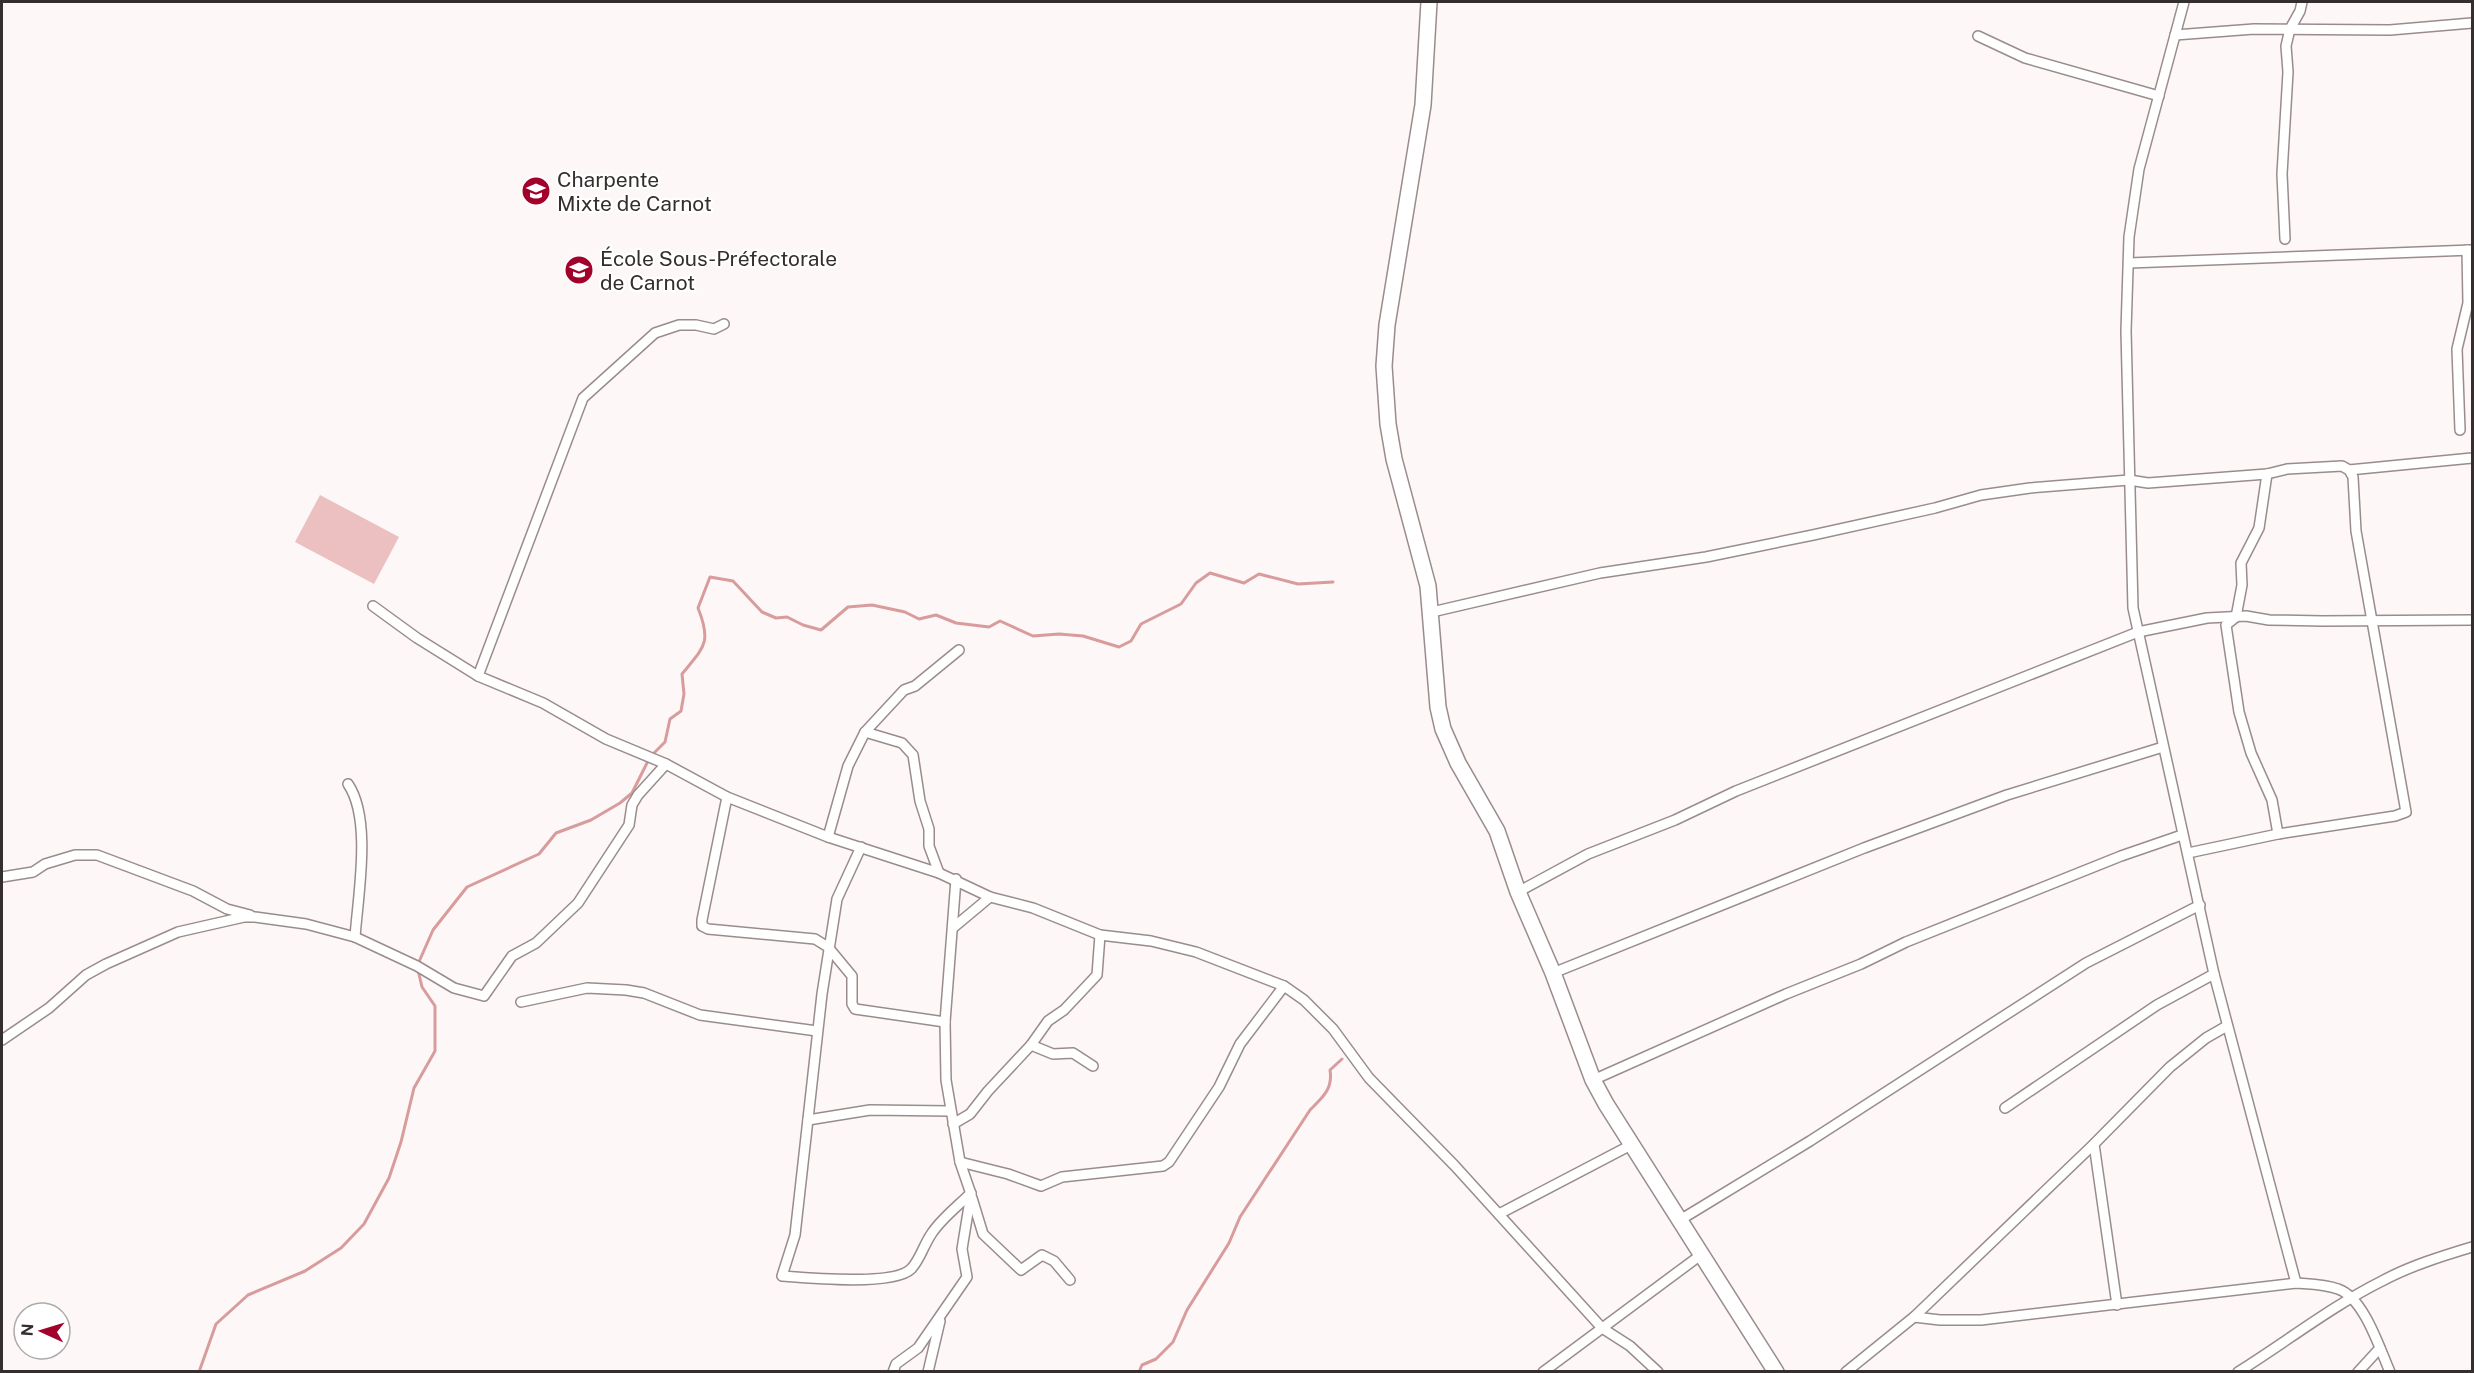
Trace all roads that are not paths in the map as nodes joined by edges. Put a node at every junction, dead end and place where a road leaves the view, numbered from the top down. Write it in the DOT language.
graph roads {
  1 [pos="1429,2"];
  2 [pos="2184,2"];
  3 [pos="2302,2"];
  4 [pos="2472,23"];
  5 [pos="2290,29"];
  6 [pos="2175,35"];
  7 [pos="1978,36"];
  8 [pos="2159,96"];
  9 [pos="2285,238"];
  10 [pos="2470,250"];
  11 [pos="2128,263"];
  12 [pos="724,324"];
  13 [pos="2460,430"];
  14 [pos="2472,458"];
  15 [pos="2349,470"];
  16 [pos="2267,474"];
  17 [pos="2129,480"];
  18 [pos="373,606"];
  19 [pos="1432,612"];
  20 [pos="2236,617"];
  21 [pos="2374,620"];
  22 [pos="2472,620"];
  23 [pos="2138,632"];
  24 [pos="959,650"];
  25 [pos="478,676"];
  26 [pos="865,732"];
  27 [pos="2163,747"];
  28 [pos="666,764"];
  29 [pos="348,784"];
  30 [pos="728,797"];
  31 [pos="2278,834"];
  32 [pos="2182,835"];
  33 [pos="828,837"];
  34 [pos="861,848"];
  35 [pos="2188,853"];
  36 [pos="939,873"];
  37 [pos="2,877"];
  38 [pos="956,879"];
  39 [pos="1518,892"];
  40 [pos="990,897"];
  41 [pos="2200,905"];
  42 [pos="255,916"];
  43 [pos="954,927"];
  44 [pos="1100,935"];
  45 [pos="355,937"];
  46 [pos="828,947"];
  47 [pos="1553,973"];
  48 [pos="2214,974"];
  49 [pos="1284,986"];
  50 [pos="521,1002"];
  51 [pos="945,1023"];
  52 [pos="2227,1026"];
  53 [pos="818,1031"];
  54 [pos="2,1040"];
  55 [pos="1031,1045"];
  56 [pos="1093,1066"];
  57 [pos="1593,1080"];
  58 [pos="2005,1108"];
  59 [pos="950,1111"];
  60 [pos="808,1120"];
  61 [pos="953,1124"];
  62 [pos="2094,1144"];
  63 [pos="1631,1145"];
  64 [pos="960,1162"];
  65 [pos="971,1193"];
  66 [pos="1499,1214"];
  67 [pos="1680,1220"];
  68 [pos="2472,1247"];
  69 [pos="1702,1254"];
  70 [pos="1070,1280"];
  71 [pos="2296,1283"];
  72 [pos="2353,1297"];
  73 [pos="2117,1305"];
  74 [pos="943,1311"];
  75 [pos="1914,1317"];
  76 [pos="1602,1328"];
  77 [pos="2380,1348"];
  78 [pos="893,1371"];
  79 [pos="928,1371"];
  80 [pos="1543,1371"];
  81 [pos="1658,1371"];
  82 [pos="1776,1371"];
  83 [pos="1846,1371"];
  84 [pos="2238,1371"];
  85 [pos="2358,1371"];
  86 [pos="2390,1371"];
  1 -- 19 [label="main road"];
  2 -- 6 [label="street"];
  3 -- 5 [label="street"];
  4 -- 5 [label="street"];
  5 -- 6 [label="street"];
  5 -- 9 [label="street"];
  6 -- 8 [label="street"];
  7 -- 8 [label="street"];
  8 -- 11 [label="street"];
  10 -- 11 [label="street"];
  10 -- 13 [label="street"];
  11 -- 17 [label="street"];
  12 -- 25 [label="street"];
  14 -- 15 [label="street"];
  15 -- 16 [label="street"];
  15 -- 21 [label="street"];
  16 -- 17 [label="street"];
  16 -- 20 [label="street"];
  17 -- 19 [label="street"];
  17 -- 23 [label="street"];
  18 -- 25 [label="street"];
  19 -- 39 [label="main road"];
  20 -- 21 [label="street"];
  20 -- 23 [label="street"];
  20 -- 31 [label="street"];
  21 -- 22 [label="street"];
  21 -- 31 [label="street"];
  23 -- 27 [label="street"];
  23 -- 39 [label="street"];
  24 -- 26 [label="street"];
  25 -- 28 [label="street"];
  26 -- 33 [label="street"];
  26 -- 36 [label="street"];
  27 -- 32 [label="street"];
  27 -- 47 [label="street"];
  28 -- 30 [label="street"];
  28 -- 45 [label="street"];
  29 -- 45 [label="street"];
  30 -- 33 [label="street"];
  30 -- 46 [label="street"];
  31 -- 35 [label="street"];
  32 -- 35 [label="street"];
  32 -- 57 [label="street"];
  33 -- 34 [label="street"];
  34 -- 36 [label="street"];
  34 -- 46 [label="street"];
  35 -- 41 [label="street"];
  36 -- 38 [label="street"];
  37 -- 42 [label="street"];
  38 -- 40 [label="street"];
  38 -- 43 [label="street"];
  39 -- 47 [label="main road"];
  40 -- 43 [label="street"];
  40 -- 44 [label="street"];
  41 -- 48 [label="street"];
  41 -- 67 [label="street"];
  42 -- 45 [label="street"];
  42 -- 54 [label="street"];
  43 -- 51 [label="street"];
  44 -- 49 [label="street"];
  44 -- 55 [label="street"];
  46 -- 51 [label="street"];
  46 -- 53 [label="street"];
  47 -- 57 [label="main road"];
  48 -- 52 [label="street"];
  48 -- 58 [label="street"];
  49 -- 64 [label="street"];
  49 -- 66 [label="street"];
  50 -- 53 [label="street"];
  51 -- 59 [label="street"];
  52 -- 62 [label="street"];
  52 -- 71 [label="street"];
  53 -- 60 [label="street"];
  55 -- 56 [label="street"];
  55 -- 61 [label="street"];
  57 -- 63 [label="main road"];
  59 -- 60 [label="street"];
  59 -- 61 [label="street"];
  60 -- 65 [label="street"];
  61 -- 64 [label="street"];
  62 -- 73 [label="street"];
  62 -- 75 [label="street"];
  63 -- 66 [label="street"];
  63 -- 67 [label="main road"];
  64 -- 65 [label="street"];
  65 -- 70 [label="street"];
  65 -- 74 [label="street"];
  66 -- 76 [label="street"];
  67 -- 69 [label="main road"];
  68 -- 72 [label="street"];
  69 -- 76 [label="street"];
  69 -- 82 [label="main road"];
  71 -- 72 [label="street"];
  71 -- 73 [label="street"];
  72 -- 77 [label="street"];
  72 -- 84 [label="street"];
  73 -- 75 [label="street"];
  74 -- 78 [label="street"];
  74 -- 79 [label="street"];
  75 -- 83 [label="street"];
  76 -- 80 [label="street"];
  76 -- 81 [label="street"];
  77 -- 85 [label="street"];
  77 -- 86 [label="street"];
}
